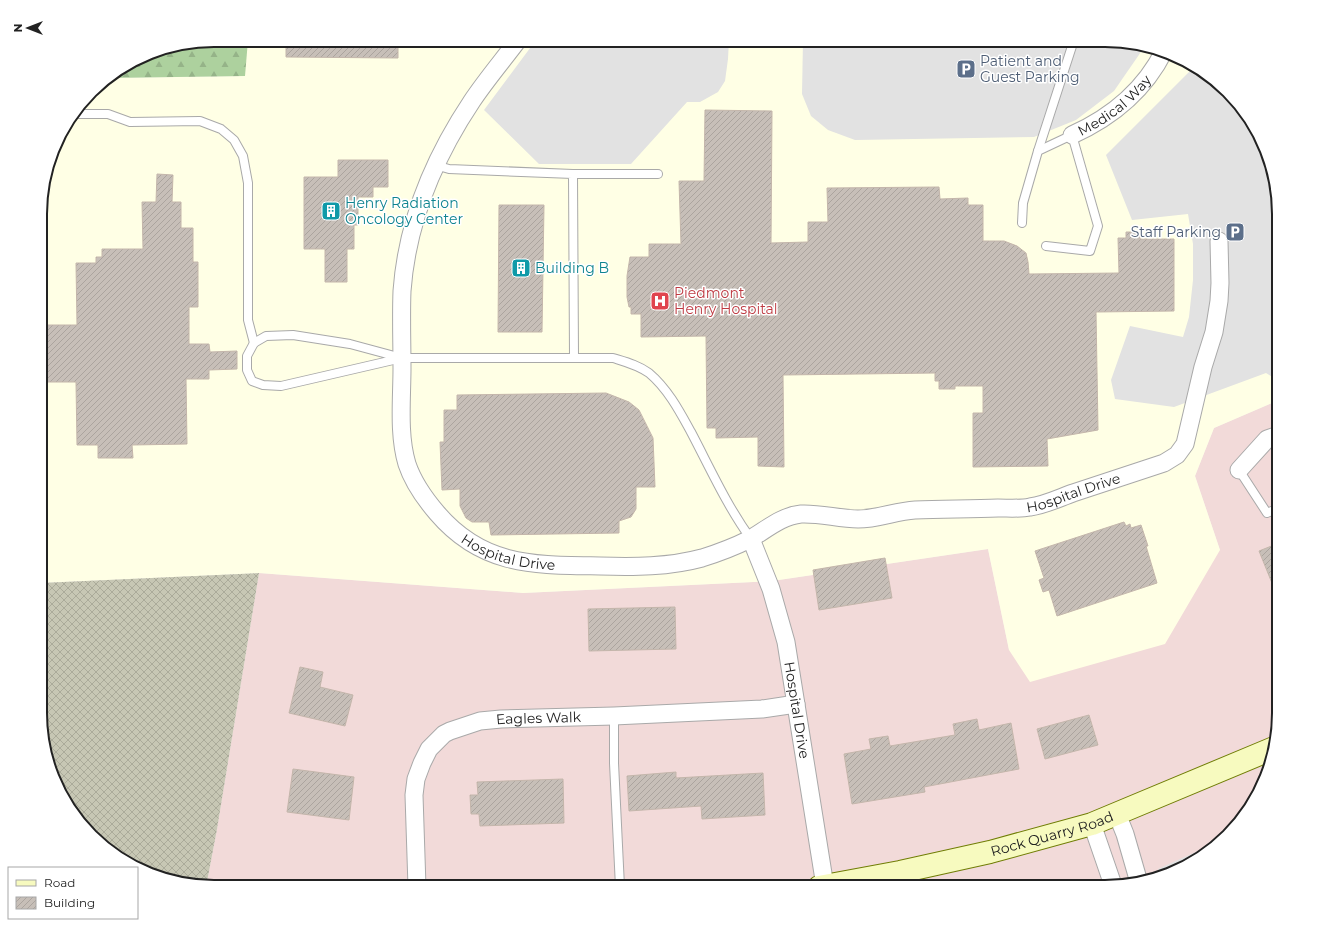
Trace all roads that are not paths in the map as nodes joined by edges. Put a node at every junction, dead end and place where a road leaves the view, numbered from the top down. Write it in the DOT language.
graph roads {
  1 [pos="513,47"];
  2 [pos="1072,47"];
  3 [pos="1160,57"];
  4 [pos="80,114"];
  5 [pos="1072,135"];
  6 [pos="1038,151"];
  7 [pos="435,165"];
  8 [pos="573,174"];
  9 [pos="658,174"];
  10 [pos="1022,223"];
  11 [pos="1219,241"];
  12 [pos="1046,246"];
  13 [pos="254,342"];
  14 [pos="402,358"];
  15 [pos="574,358"];
  16 [pos="1272,437"];
  17 [pos="1239,470"];
  18 [pos="1272,511"];
  19 [pos="751,538"];
  20 [pos="796,704"];
  21 [pos="614,716"];
  22 [pos="1268,751"];
  23 [pos="1117,814"];
  24 [pos="1092,824"];
  25 [pos="1137,877"];
  26 [pos="417,880"];
  27 [pos="620,880"];
  28 [pos="822,880"];
  29 [pos="859,880"];
  30 [pos="1111,880"];
  1 -- 7 [label="street, Hospital Drive"];
  2 -- 6 [label="lane"];
  3 -- 5 [label="street, Medical Way"];
  4 -- 13 [label="lane"];
  5 -- 6 [label="lane"];
  5 -- 12 [label="lane"];
  6 -- 10 [label="lane"];
  7 -- 8 [label="lane"];
  7 -- 14 [label="street, Hospital Drive"];
  8 -- 9 [label="lane"];
  8 -- 15 [label="lane"];
  11 -- 19 [label="street, Hospital Drive"];
  13 -- 14 [label="lane, Hospital Drive"];
  13 -- 14 [label="lane, Hospital Drive"];
  14 -- 15 [label="lane, Hospital Drive"];
  14 -- 19 [label="street, Hospital Drive"];
  15 -- 19 [label="lane, Hospital Drive"];
  16 -- 17 [label="street"];
  17 -- 18 [label="lane"];
  19 -- 20 [label="street, Hospital Drive"];
  20 -- 21 [label="street, Eagles Walk"];
  20 -- 28 [label="street, Hospital Drive"];
  21 -- 26 [label="street, Eagles Walk"];
  21 -- 27 [label="lane"];
  22 -- 23 [label="street, Rock Quarry Road"];
  23 -- 24 [label="street, Rock Quarry Road"];
  23 -- 25 [label="street"];
  24 -- 29 [label="street, Rock Quarry Road"];
  24 -- 30 [label="street"];
}
